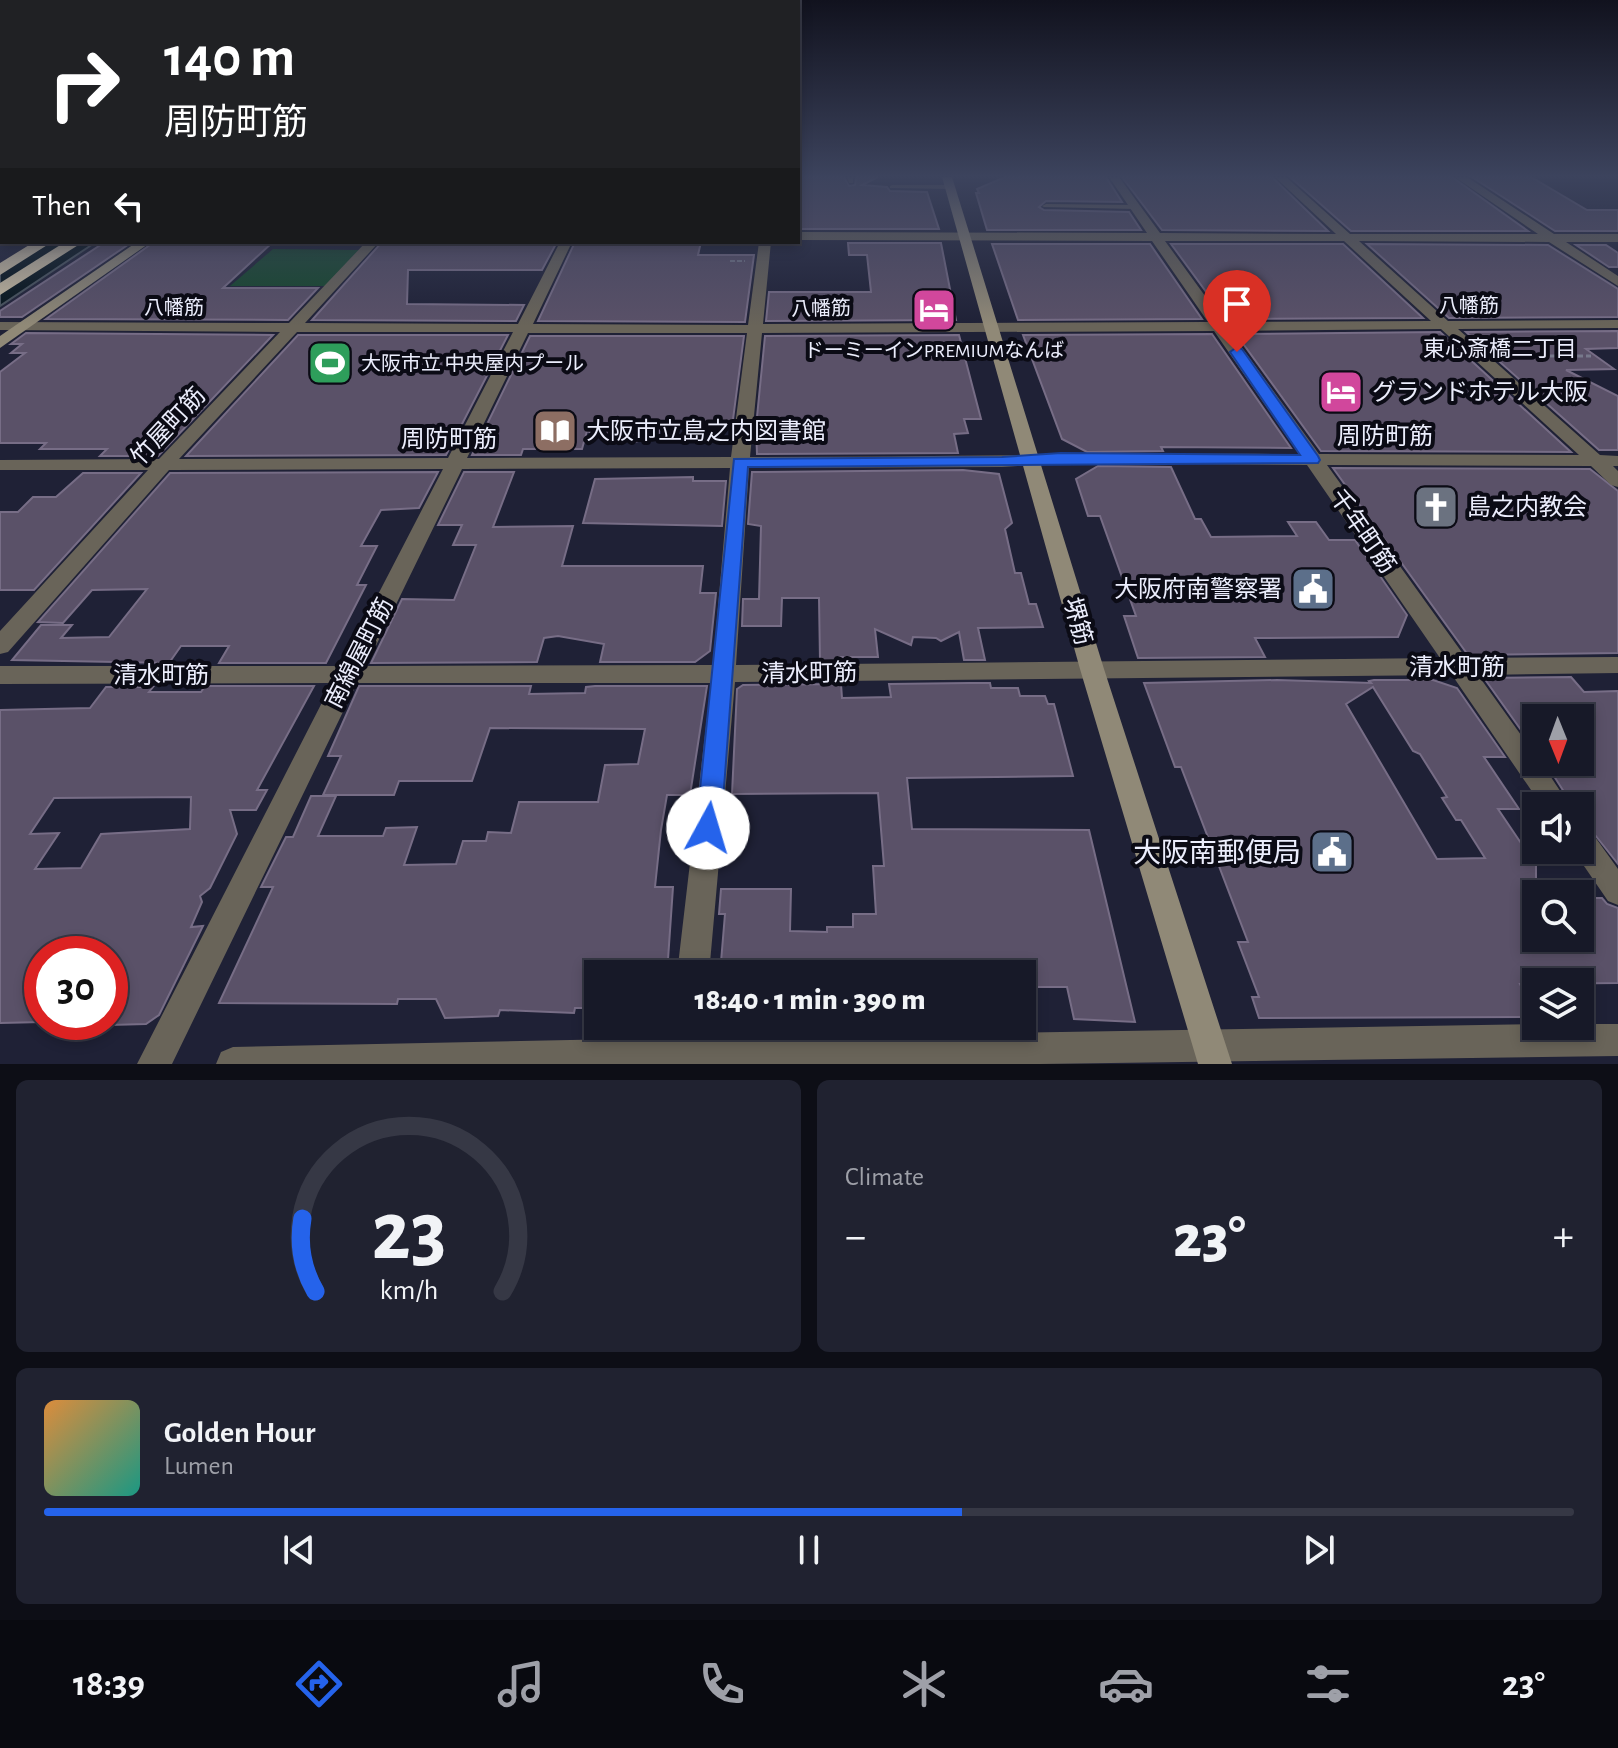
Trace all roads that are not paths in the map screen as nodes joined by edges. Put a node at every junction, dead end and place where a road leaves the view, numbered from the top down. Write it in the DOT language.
graph roads {
  1 [pos="962,227"];
  2 [pos="1150,227"];
  3 [pos="1335,227"];
  4 [pos="1535,227"];
  5 [pos="800,236"];
  6 [pos="965,236"];
  7 [pos="1158,237"];
  8 [pos="1347,238"];
  9 [pos="1552,238"];
  10 [pos="1618,238"];
  11 [pos="41,244"];
  12 [pos="72,244"];
  13 [pos="142,244"];
  14 [pos="371,244"];
  15 [pos="565,244"];
  16 [pos="765,244"];
  17 [pos="0,270"];
  18 [pos="1618,282"];
  19 [pos="0,290"];
  20 [pos="1618,324"];
  21 [pos="25,325"];
  22 [pos="1444,325"];
  23 [pos="0,326"];
  24 [pos="294,327"];
  25 [pos="992,327"];
  26 [pos="1220,327"];
  27 [pos="524,329"];
  28 [pos="754,329"];
  29 [pos="0,343"];
  30 [pos="1312,460"];
  31 [pos="1032,461"];
  32 [pos="1596,461"];
  33 [pos="1618,461"];
  34 [pos="740,462"];
  35 [pos="454,463"];
  36 [pos="164,464"];
  37 [pos="0,465"];
  38 [pos="1618,481"];
  39 [pos="0,646"];
  40 [pos="1618,665"];
  41 [pos="1460,667"];
  42 [pos="1092,669"];
  43 [pos="724,674"];
  44 [pos="0,675"];
  45 [pos="348,675"];
  46 [pos="1547,792"];
  47 [pos="1594,858"];
  48 [pos="1617,891"];
  49 [pos="694,960"];
  50 [pos="1618,1040"];
  51 [pos="686,1048"];
  52 [pos="1212,1054"];
  53 [pos="154,1064"];
  54 [pos="233,1064"];
  1 -- 6 [label="main road, 堺筋"];
  2 -- 7 [label="street, 千年町筋"];
  3 -- 8 [label="street"];
  4 -- 9 [label="street"];
  5 -- 6 [label="street"];
  6 -- 7 [label="street"];
  6 -- 25 [label="main road, 堺筋"];
  7 -- 8 [label="street"];
  7 -- 26 [label="street, 千年町筋"];
  8 -- 9 [label="street"];
  8 -- 22 [label="street"];
  9 -- 10 [label="street"];
  9 -- 18 [label="street"];
  11 -- 17 [label="highway"];
  12 -- 19 [label="highway"];
  13 -- 21 [label="main road"];
  14 -- 24 [label="street, 竹屋町筋"];
  15 -- 27 [label="street, 南綿屋町筋"];
  16 -- 28 [label="street"];
  20 -- 22 [label="street, 八幡筋"];
  21 -- 23 [label="street, 八幡筋"];
  21 -- 24 [label="street, 八幡筋"];
  21 -- 29 [label="main road"];
  22 -- 26 [label="street, 八幡筋"];
  22 -- 32 [label="street"];
  24 -- 27 [label="street, 八幡筋"];
  24 -- 36 [label="street, 竹屋町筋"];
  25 -- 26 [label="street, 八幡筋"];
  25 -- 28 [label="street, 八幡筋"];
  25 -- 31 [label="main road, 堺筋"];
  26 -- 30 [label="street, 千年町筋"];
  27 -- 28 [label="street, 八幡筋"];
  27 -- 35 [label="street, 南綿屋町筋"];
  28 -- 34 [label="street"];
  30 -- 31 [label="street, 周防町筋"];
  30 -- 32 [label="street, 周防町筋"];
  30 -- 41 [label="street, 千年町筋"];
  31 -- 34 [label="street, 周防町筋"];
  31 -- 42 [label="main road, 堺筋"];
  32 -- 33 [label="street, 周防町筋"];
  32 -- 38 [label="street"];
  34 -- 35 [label="street, 周防町筋"];
  34 -- 43 [label="street"];
  35 -- 36 [label="street, 周防町筋"];
  35 -- 45 [label="street, 南綿屋町筋"];
  36 -- 37 [label="street, 周防町筋"];
  36 -- 39 [label="street, 竹屋町筋"];
  40 -- 41 [label="street, 清水町筋"];
  41 -- 42 [label="street, 清水町筋"];
  41 -- 46 [label="street, 千年町筋"];
  42 -- 43 [label="street, 清水町筋"];
  42 -- 52 [label="main road, 堺筋"];
  43 -- 45 [label="street, 清水町筋"];
  43 -- 49 [label="street"];
  44 -- 45 [label="street, 清水町筋"];
  45 -- 53 [label="street, 南綿屋町筋"];
  47 -- 48 [label="street"];
  50 -- 52 [label="street"];
  51 -- 52 [label="street"];
  51 -- 54 [label="street"];
}
